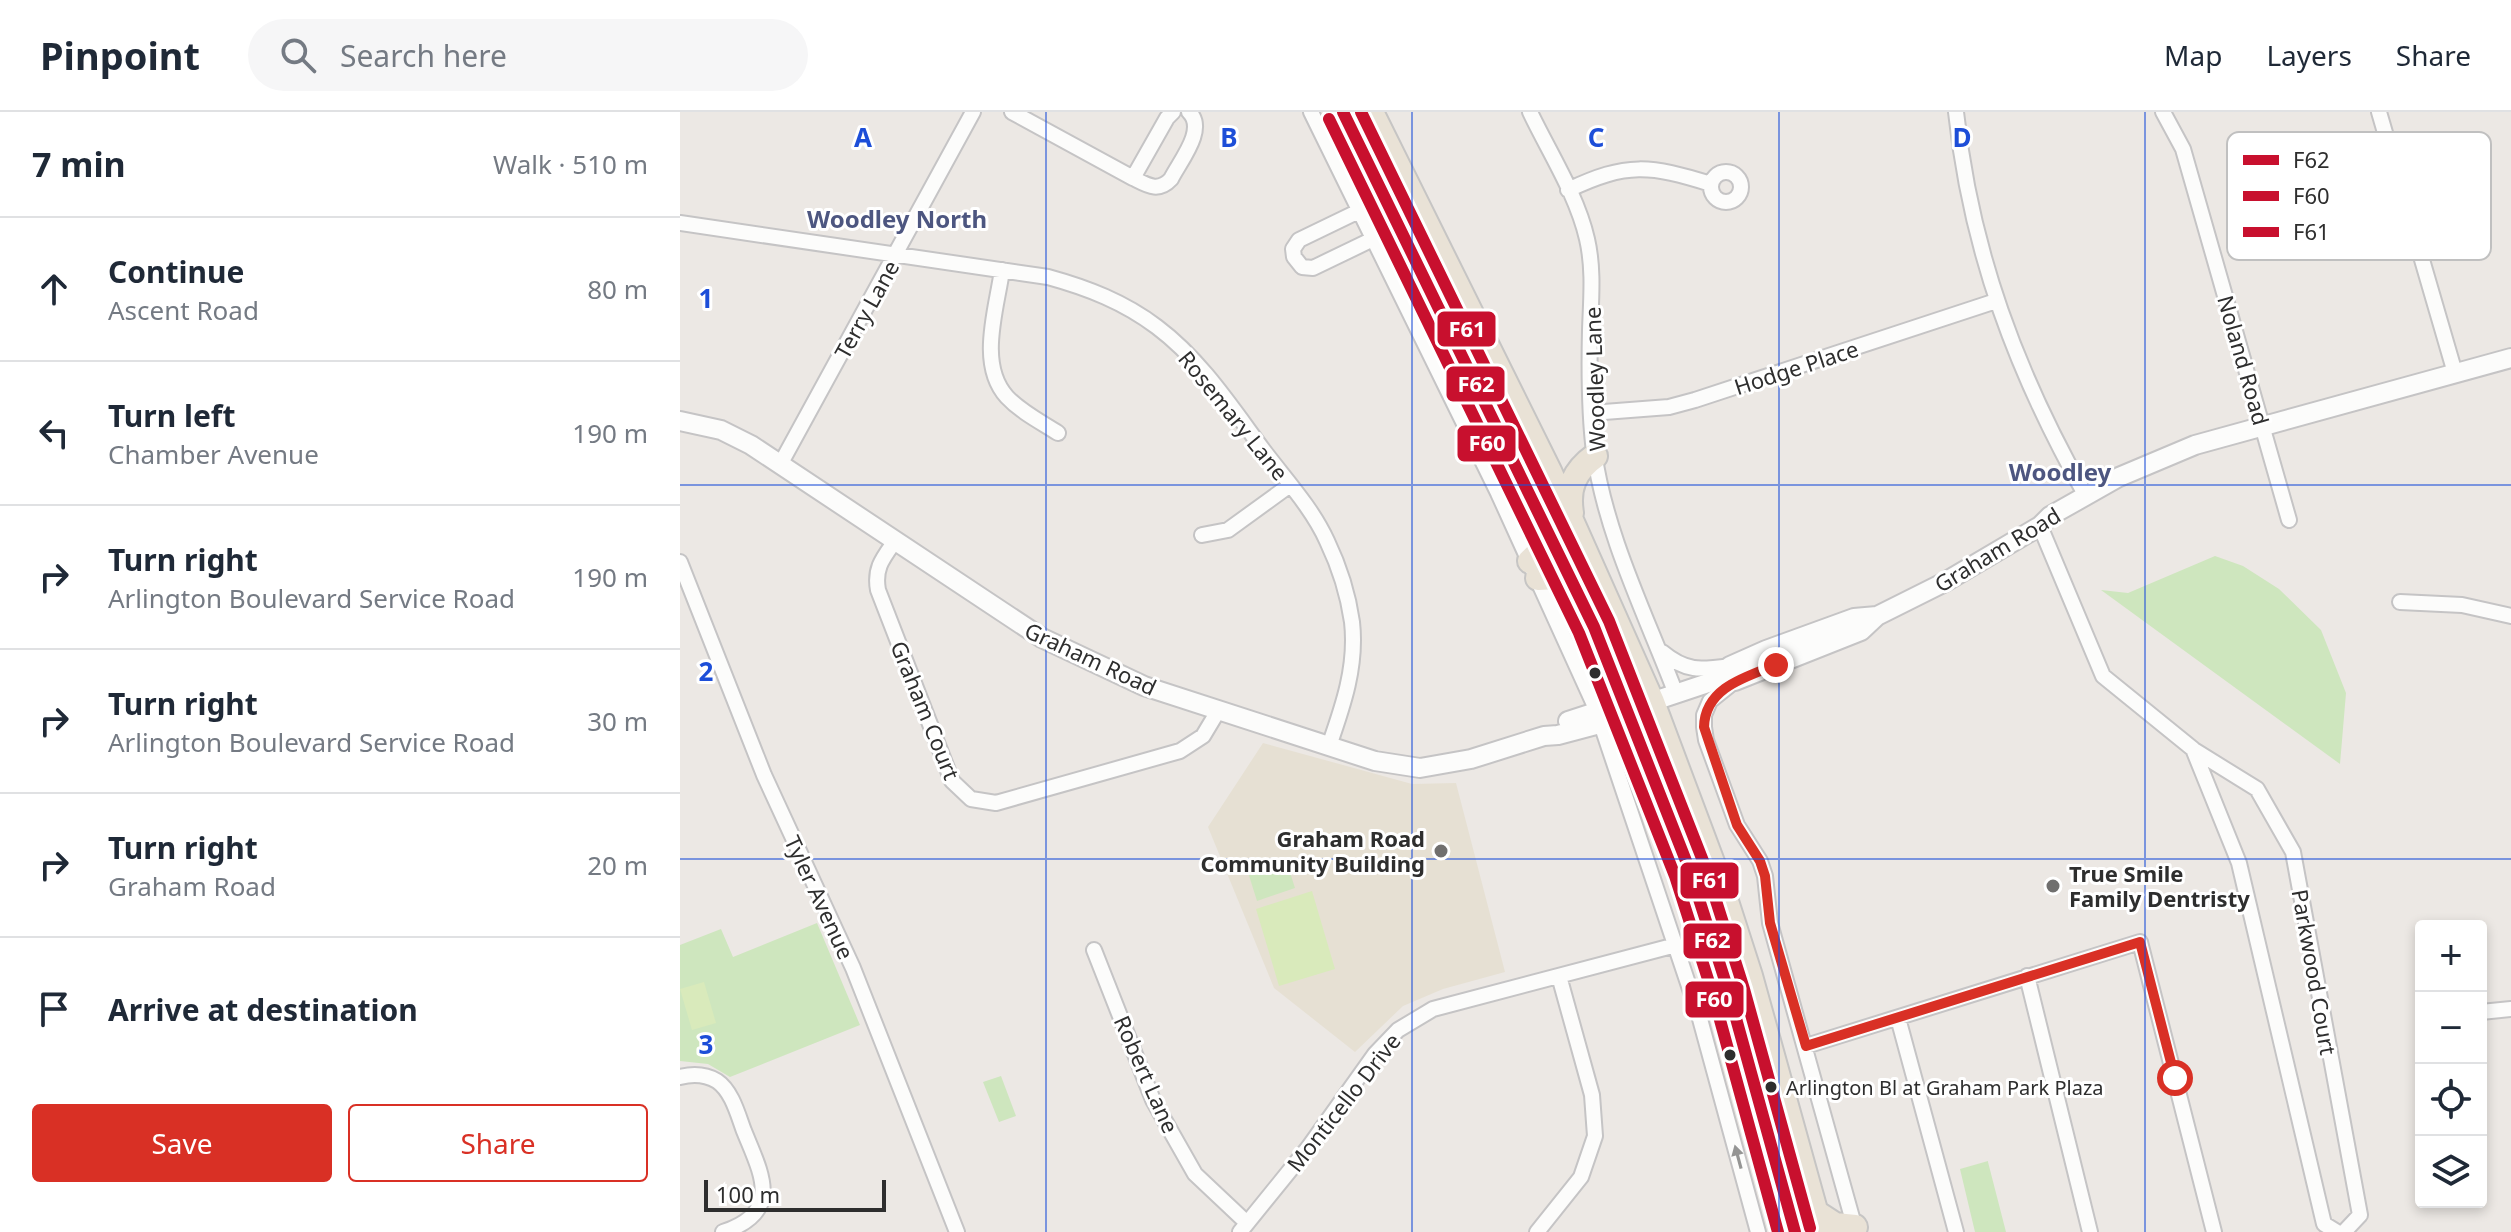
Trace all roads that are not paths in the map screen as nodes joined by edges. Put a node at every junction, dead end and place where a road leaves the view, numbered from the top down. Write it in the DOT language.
graph roads {
  1 [pos="973,112"];
  2 [pos="1012,112"];
  3 [pos="1173,112"];
  4 [pos="1189,112"];
  5 [pos="1311,112"];
  6 [pos="1343,112"];
  7 [pos="1371,112"];
  8 [pos="1530,112"];
  9 [pos="1956,112"];
  10 [pos="2163,112"];
  11 [pos="2379,112"];
  12 [pos="2385,132"];
  13 [pos="1133,178"];
  14 [pos="1711,184"];
  15 [pos="1568,190"];
  16 [pos="1359,211"];
  17 [pos="680,223"];
  18 [pos="1373,239"];
  19 [pos="896,254"];
  20 [pos="2422,260"];
  21 [pos="1002,270"];
  22 [pos="1996,301"];
  23 [pos="2511,358"];
  24 [pos="2455,373"];
  25 [pos="1591,413"];
  26 [pos="680,421"];
  27 [pos="2263,426"];
  28 [pos="1058,433"];
  29 [pos="1595,456"];
  30 [pos="781,463"];
  31 [pos="1290,485"];
  32 [pos="2086,496"];
  33 [pos="1540,513"];
  34 [pos="2289,520"];
  35 [pos="2040,526"];
  36 [pos="1574,527"];
  37 [pos="1202,535"];
  38 [pos="895,541"];
  39 [pos="680,562"];
  40 [pos="1534,570"];
  41 [pos="1577,591"];
  42 [pos="2400,602"];
  43 [pos="2511,616"];
  44 [pos="1659,649"];
  45 [pos="1727,675"];
  46 [pos="1676,694"];
  47 [pos="1652,702"];
  48 [pos="1627,710"];
  49 [pos="1218,711"];
  50 [pos="1599,718"];
  51 [pos="1329,746"];
  52 [pos="2193,749"];
  53 [pos="1676,945"];
  54 [pos="1094,950"];
  55 [pos="1559,976"];
  56 [pos="2027,976"];
  57 [pos="2511,1009"];
  58 [pos="2487,1011"];
  59 [pos="1898,1018"];
  60 [pos="1806,1046"];
  61 [pos="680,1077"];
  62 [pos="1818,1222"];
  63 [pos="1244,1228"];
  64 [pos="1853,1230"];
  65 [pos="723,1232"];
  66 [pos="957,1232"];
  67 [pos="1537,1232"];
  68 [pos="1758,1232"];
  69 [pos="1795,1232"];
  70 [pos="1956,1232"];
  71 [pos="2090,1232"];
  72 [pos="2214,1232"];
  73 [pos="2337,1232"];
  74 [pos="2344,1232"];
  1 -- 19 [label="street, Terry Lane"];
  2 -- 13 [label="street"];
  3 -- 13 [label="street"];
  4 -- 13 [label="street"];
  5 -- 16 [label="street"];
  6 -- 33 [label="highway"];
  7 -- 36 [label="highway"];
  8 -- 15 [label="street, Woodley Lane"];
  9 -- 22 [label="street"];
  10 -- 27 [label="street, Noland Road"];
  11 -- 12 [label="street"];
  14 -- 15 [label="street"];
  15 -- 25 [label="street, Woodley Lane"];
  16 -- 18 [label="street"];
  16 -- 18 [label="street"];
  17 -- 19 [label="street, Rosemary Lane"];
  18 -- 40 [label="street"];
  19 -- 21 [label="street, Rosemary Lane"];
  19 -- 30 [label="street, Terry Lane"];
  20 -- 24 [label="street"];
  21 -- 28 [label="street"];
  21 -- 31 [label="street, Rosemary Lane"];
  22 -- 25 [label="street, Hodge Place"];
  22 -- 32 [label="street"];
  23 -- 24 [label="street, Graham Road"];
  24 -- 27 [label="street, Graham Road"];
  25 -- 29 [label="street, Woodley Lane"];
  26 -- 30 [label="street, Graham Road"];
  27 -- 32 [label="street, Graham Road"];
  27 -- 34 [label="street, Noland Road"];
  29 -- 36 [label="highway"];
  29 -- 44 [label="street, Woodley Lane"];
  30 -- 38 [label="street, Graham Road"];
  31 -- 37 [label="street"];
  31 -- 51 [label="street, Rosemary Lane"];
  32 -- 35 [label="street, Graham Road"];
  33 -- 40 [label="highway"];
  33 -- 41 [label="highway"];
  35 -- 45 [label="street, Graham Road"];
  35 -- 52 [label="street, Parkwood Court"];
  36 -- 47 [label="highway"];
  38 -- 49 [label="street, Graham Road"];
  38 -- 49 [label="street, Graham Court"];
  39 -- 66 [label="street, Tyler Avenue"];
  40 -- 41 [label="highway"];
  40 -- 50 [label="street"];
  41 -- 48 [label="highway"];
  42 -- 43 [label="street"];
  44 -- 45 [label="street"];
  44 -- 46 [label="street, Woodley Lane"];
  45 -- 46 [label="street, Graham Road"];
  45 -- 60 [label="street"];
  46 -- 47 [label="street, Graham Road"];
  47 -- 48 [label="street, Graham Road"];
  47 -- 62 [label="highway"];
  48 -- 50 [label="street, Graham Road"];
  48 -- 69 [label="highway"];
  49 -- 51 [label="street, Graham Road"];
  50 -- 51 [label="street, Graham Road"];
  50 -- 53 [label="street"];
  52 -- 73 [label="street, Parkwood Court"];
  52 -- 74 [label="street, Parkwood Court"];
  53 -- 55 [label="street, Monticello Drive"];
  68 -- 53 [label="street, one-way"];
  54 -- 63 [label="street, Robert Lane"];
  55 -- 63 [label="street, Monticello Drive"];
  55 -- 67 [label="street"];
  56 -- 59 [label="street"];
  56 -- 71 [label="street"];
  56 -- 72 [label="street"];
  57 -- 58 [label="street"];
  59 -- 60 [label="street"];
  59 -- 70 [label="street"];
  60 -- 64 [label="street"];
  61 -- 65 [label="street"];
  62 -- 64 [label="highway"];
}
